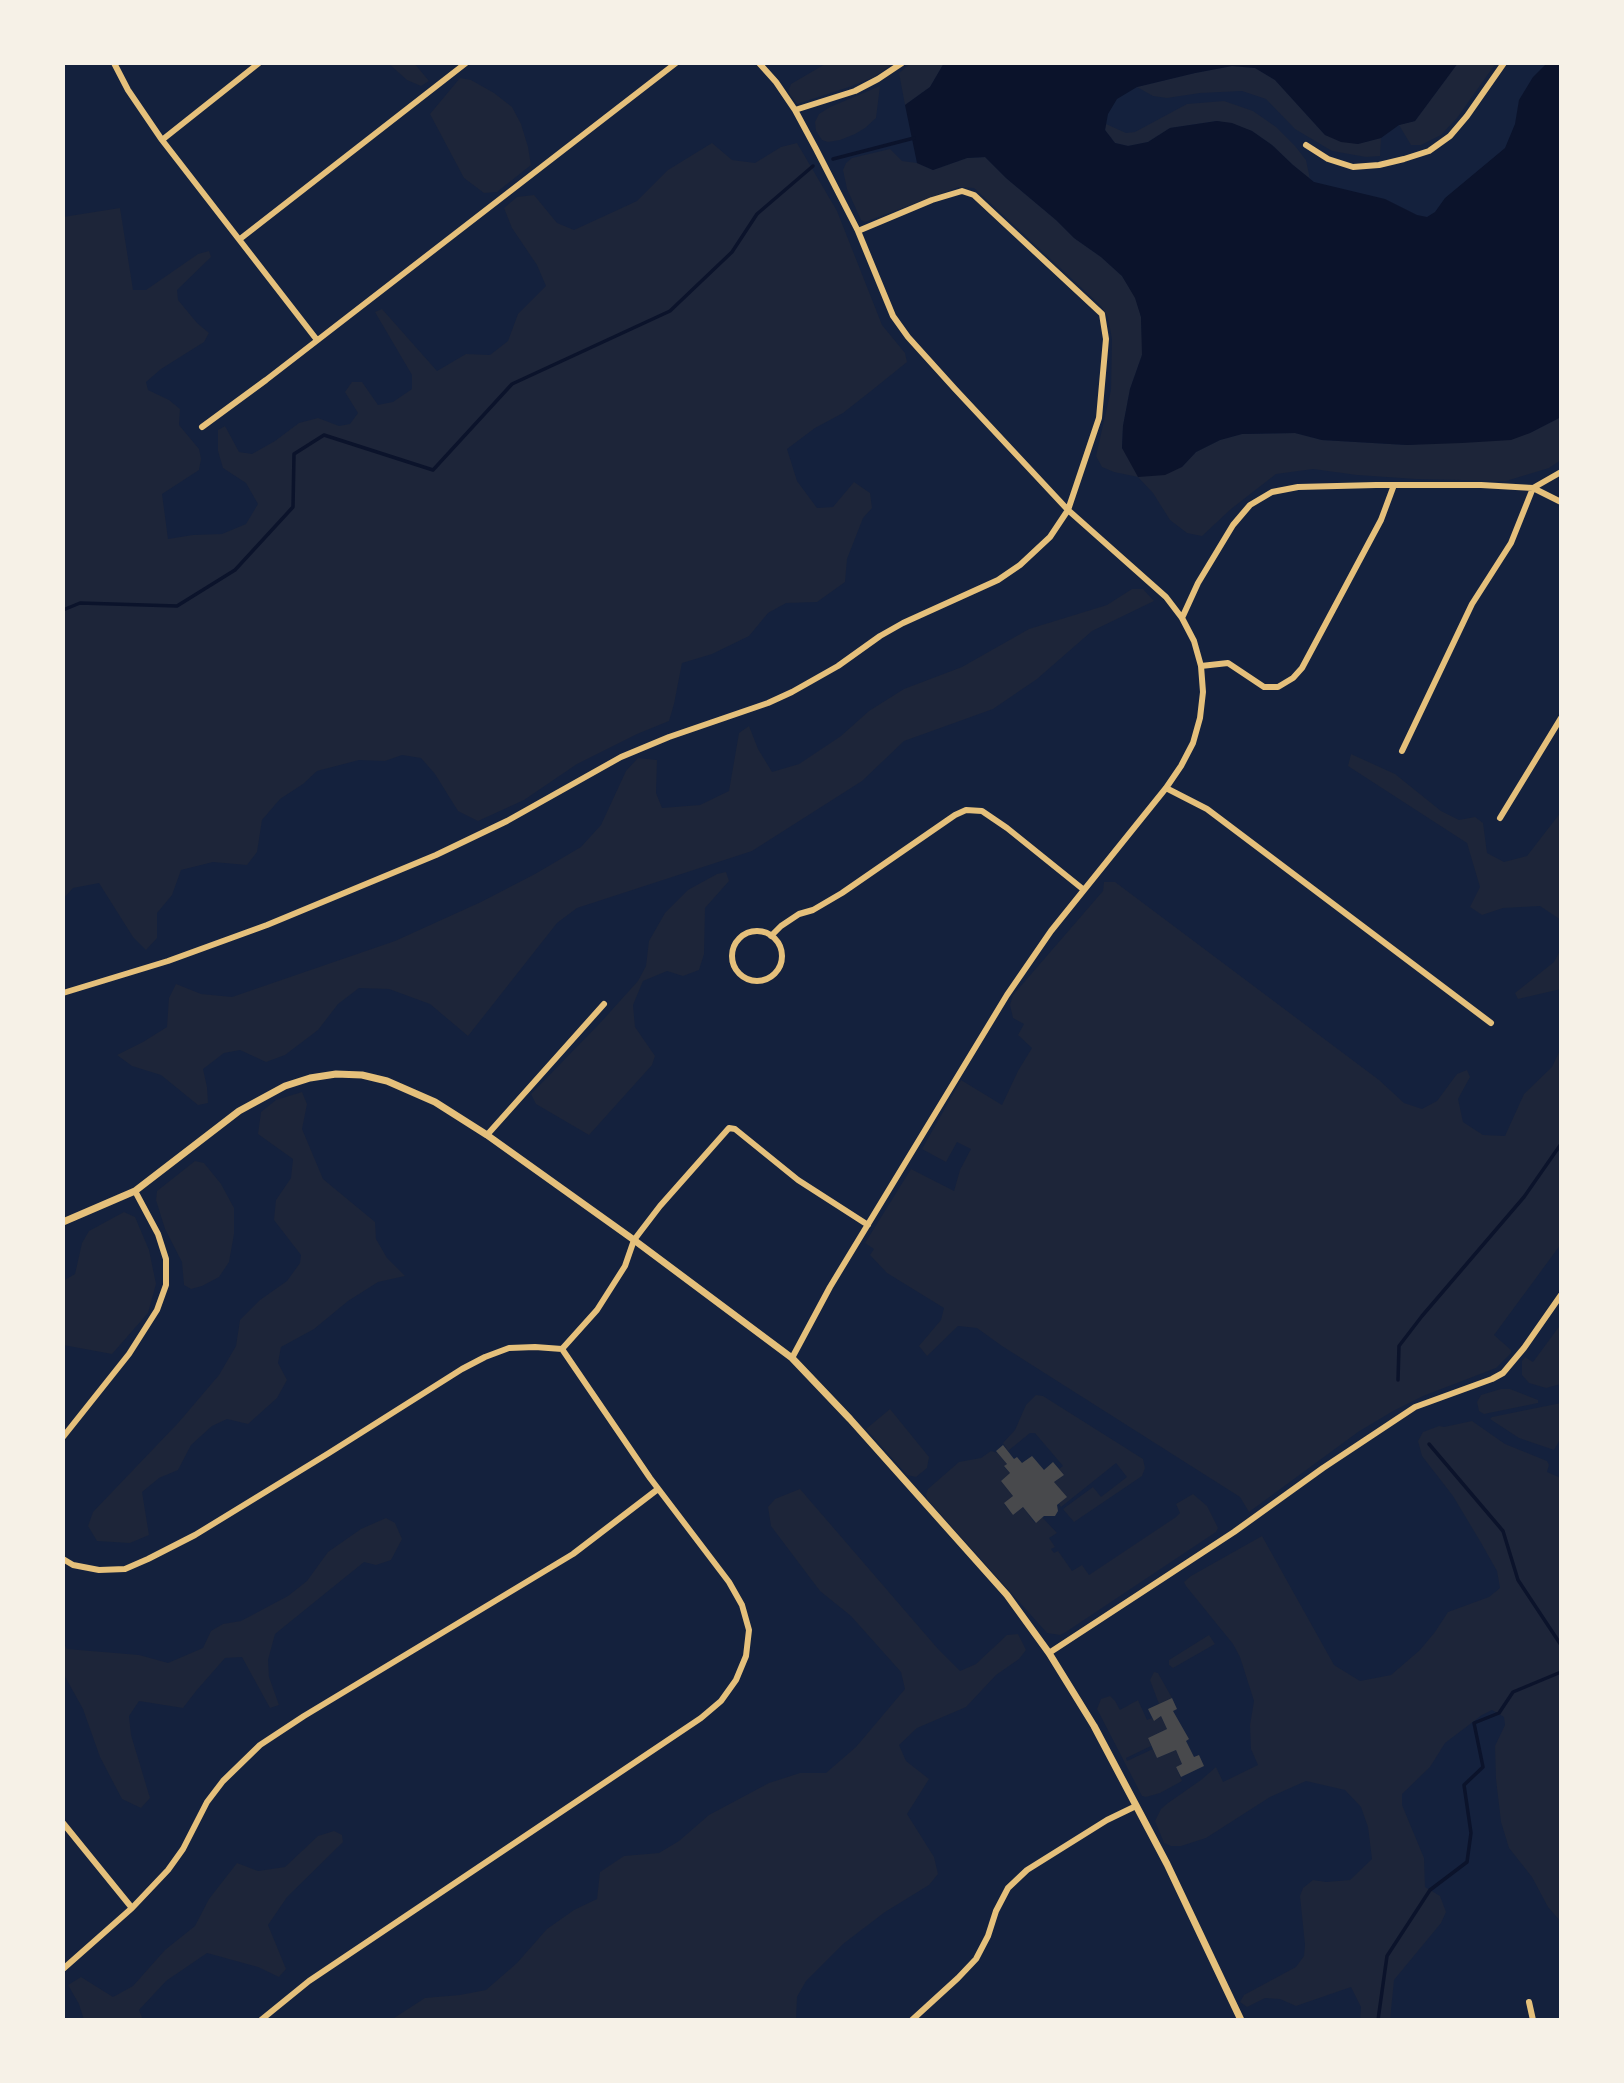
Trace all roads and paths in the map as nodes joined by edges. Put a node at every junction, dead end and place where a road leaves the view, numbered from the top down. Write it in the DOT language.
graph roads {
  1 [pos="114,63"];
  2 [pos="259,63"];
  3 [pos="466,63"];
  4 [pos="676,63"];
  5 [pos="759,63"];
  6 [pos="902,63"];
  7 [pos="1504,63"];
  8 [pos="795,110"];
  9 [pos="162,140"];
  10 [pos="1306,145"];
  11 [pos="858,231"];
  12 [pos="240,239"];
  13 [pos="317,340"];
  14 [pos="202,427"];
  15 [pos="1561,471"];
  16 [pos="1394,485"];
  17 [pos="1533,488"];
  18 [pos="1561,502"];
  19 [pos="1068,510"];
  20 [pos="1182,618"];
  21 [pos="1201,666"];
  22 [pos="1561,718"];
  23 [pos="1402,751"];
  24 [pos="1166,788"];
  25 [pos="1500,818"];
  26 [pos="1084,890"];
  27 [pos="771,936"];
  28 [pos="63,993"];
  29 [pos="604,1004"];
  30 [pos="1491,1023"];
  31 [pos="487,1135"];
  32 [pos="135,1191"];
  33 [pos="63,1222"];
  34 [pos="868,1225"];
  35 [pos="634,1240"];
  36 [pos="1561,1295"];
  37 [pos="562,1349"];
  38 [pos="792,1358"];
  39 [pos="63,1437"];
  40 [pos="658,1489"];
  41 [pos="63,1559"];
  42 [pos="1049,1653"];
  43 [pos="1136,1806"];
  44 [pos="63,1824"];
  45 [pos="132,1908"];
  46 [pos="63,1969"];
  47 [pos="1529,2002"];
  48 [pos="261,2020"];
  49 [pos="912,2020"];
  50 [pos="1241,2020"];
  51 [pos="1533,2020"];
  1 -- 9 [label="street"];
  2 -- 9 [label="street"];
  3 -- 12 [label="street"];
  4 -- 13 [label="street"];
  5 -- 8 [label="street"];
  6 -- 8 [label="street"];
  7 -- 10 [label="street"];
  8 -- 11 [label="street"];
  9 -- 12 [label="street"];
  11 -- 19 [label="street"];
  11 -- 19 [label="street"];
  12 -- 13 [label="street"];
  13 -- 14 [label="street"];
  15 -- 17 [label="street"];
  16 -- 17 [label="street"];
  16 -- 20 [label="street"];
  16 -- 21 [label="street"];
  17 -- 18 [label="street"];
  17 -- 23 [label="street"];
  19 -- 20 [label="street"];
  19 -- 28 [label="street"];
  20 -- 21 [label="street"];
  21 -- 24 [label="street"];
  22 -- 25 [label="street"];
  24 -- 26 [label="street"];
  24 -- 30 [label="street"];
  26 -- 27 [label="street"];
  26 -- 34 [label="street"];
  27 -- 27 [label="street"];
  29 -- 31 [label="street"];
  31 -- 32 [label="street"];
  31 -- 35 [label="street"];
  32 -- 33 [label="street"];
  32 -- 39 [label="street"];
  34 -- 35 [label="street"];
  34 -- 38 [label="street"];
  35 -- 37 [label="street"];
  35 -- 38 [label="street"];
  36 -- 42 [label="street"];
  37 -- 40 [label="street"];
  37 -- 41 [label="street"];
  38 -- 42 [label="street"];
  40 -- 45 [label="street"];
  40 -- 48 [label="street"];
  42 -- 43 [label="street"];
  43 -- 49 [label="street"];
  43 -- 50 [label="street"];
  44 -- 45 [label="street"];
  45 -- 46 [label="street"];
  47 -- 51 [label="street"];
}
